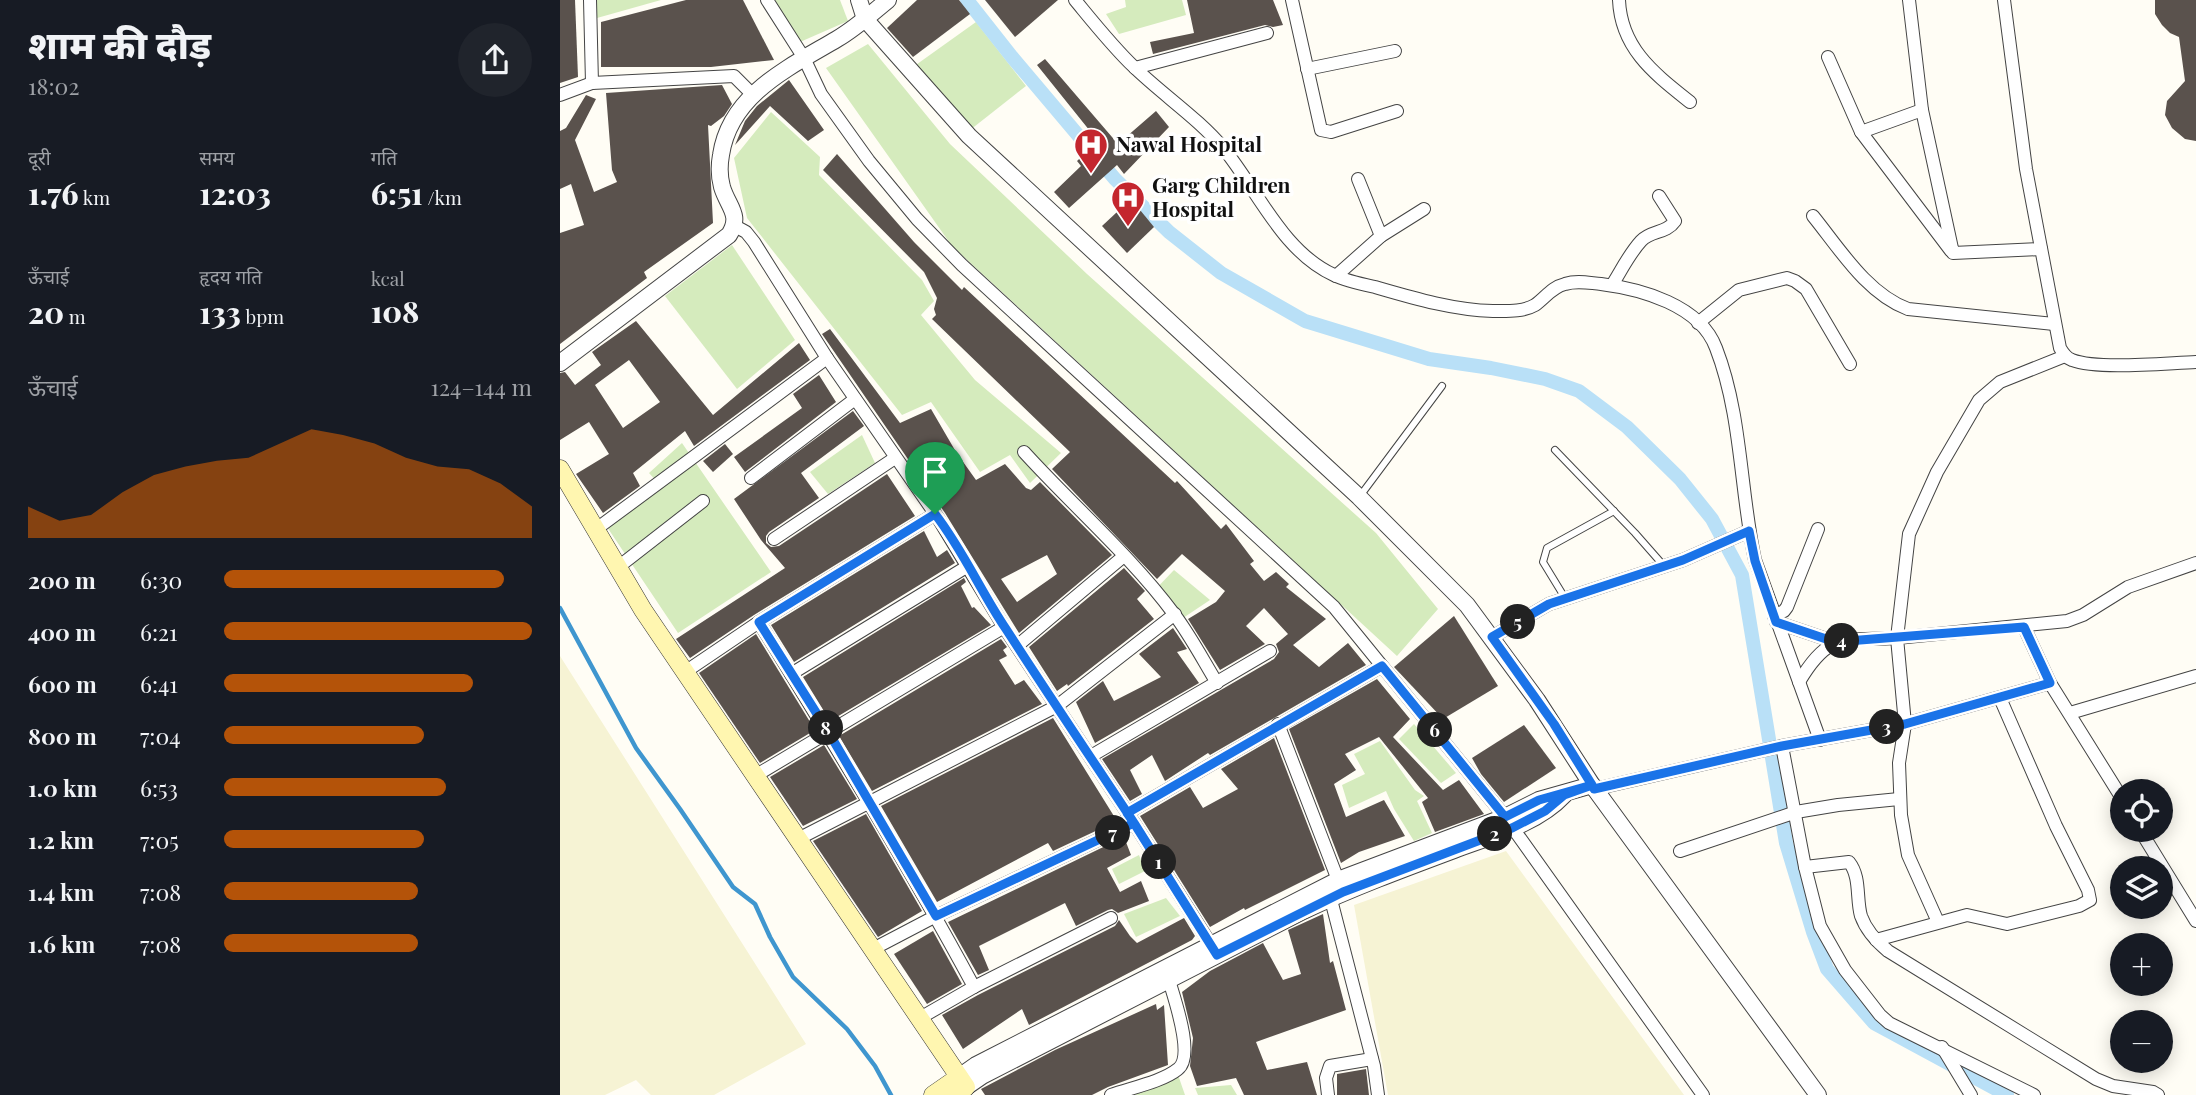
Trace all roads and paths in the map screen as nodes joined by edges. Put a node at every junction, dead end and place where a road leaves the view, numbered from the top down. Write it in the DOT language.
graph roads {
  1 [pos="590,0"];
  2 [pos="767,0"];
  3 [pos="859,0"];
  4 [pos="888,0"];
  5 [pos="1075,0"];
  6 [pos="1292,0"];
  7 [pos="1619,0"];
  8 [pos="1909,0"];
  9 [pos="2004,0"];
  10 [pos="865,19"];
  11 [pos="1267,33"];
  12 [pos="1395,51"];
  13 [pos="1828,57"];
  14 [pos="803,58"];
  15 [pos="1135,68"];
  16 [pos="1307,69"];
  17 [pos="592,83"];
  18 [pos="560,95"];
  19 [pos="753,95"];
  20 [pos="1690,102"];
  21 [pos="1922,110"];
  22 [pos="1397,111"];
  23 [pos="1861,132"];
  24 [pos="1358,179"];
  25 [pos="1659,196"];
  26 [pos="1424,209"];
  27 [pos="1813,216"];
  28 [pos="735,226"];
  29 [pos="1381,236"];
  30 [pos="2041,249"];
  31 [pos="1953,253"];
  32 [pos="1336,276"];
  33 [pos="1612,285"];
  34 [pos="1698,323"];
  35 [pos="2054,324"];
  36 [pos="2065,356"];
  37 [pos="827,358"];
  38 [pos="2196,362"];
  39 [pos="560,363"];
  40 [pos="1850,364"];
  41 [pos="1442,386"];
  42 [pos="855,399"];
  43 [pos="1555,450"];
  44 [pos="1024,452"];
  45 [pos="895,458"];
  46 [pos="560,469"];
  47 [pos="751,478"];
  48 [pos="1359,497"];
  49 [pos="703,501"];
  50 [pos="1614,511"];
  51 [pos="935,514"];
  52 [pos="1818,529"];
  53 [pos="595,530"];
  54 [pos="1749,531"];
  55 [pos="774,540"];
  56 [pos="1124,556"];
  57 [pos="2196,564"];
  58 [pos="968,566"];
  59 [pos="1664,566"];
  60 [pos="617,568"];
  61 [pos="1565,598"];
  62 [pos="1175,614"];
  63 [pos="1775,619"];
  64 [pos="759,622"];
  65 [pos="1004,627"];
  66 [pos="2024,627"];
  67 [pos="1492,637"];
  68 [pos="1898,638"];
  69 [pos="1835,642"];
  70 [pos="1017,646"];
  71 [pos="1270,652"];
  72 [pos="1382,666"];
  73 [pos="685,672"];
  74 [pos="791,674"];
  75 [pos="2196,676"];
  76 [pos="1799,682"];
  77 [pos="1217,683"];
  78 [pos="2050,683"];
  79 [pos="2000,698"];
  80 [pos="1057,706"];
  81 [pos="2070,713"];
  82 [pos="1278,724"];
  83 [pos="1905,724"];
  84 [pos="829,733"];
  85 [pos="1821,740"];
  86 [pos="1782,746"];
  87 [pos="1090,756"];
  88 [pos="755,776"];
  89 [pos="2110,779"];
  90 [pos="1593,787"];
  91 [pos="1899,799"];
  92 [pos="868,804"];
  93 [pos="1796,812"];
  94 [pos="1131,818"];
  95 [pos="1508,822"];
  96 [pos="798,839"];
  97 [pos="2147,842"];
  98 [pos="1680,852"];
  99 [pos="1805,867"];
  100 [pos="1332,888"];
  101 [pos="936,916"];
  102 [pos="1111,918"];
  103 [pos="2196,921"];
  104 [pos="1938,922"];
  105 [pos="1876,940"];
  106 [pos="873,949"];
  107 [pos="1214,950"];
  108 [pos="1169,980"];
  109 [pos="974,987"];
  110 [pos="920,1018"];
  111 [pos="1942,1047"];
  112 [pos="1372,1059"];
  113 [pos="963,1088"];
  114 [pos="933,1095"];
  115 [pos="1111,1095"];
  116 [pos="1328,1095"];
  117 [pos="1378,1095"];
  118 [pos="1703,1095"];
  119 [pos="1818,1095"];
  120 [pos="1971,1095"];
  121 [pos="2034,1095"];
  122 [pos="2158,1095"];
  1 -- 17 [label="street"];
  2 -- 14 [label="street"];
  3 -- 10 [label="street"];
  4 -- 10 [label="street"];
  5 -- 15 [label="street"];
  6 -- 16 [label="street"];
  7 -- 20 [label="street"];
  8 -- 21 [label="street"];
  9 -- 30 [label="street"];
  10 -- 14 [label="street"];
  10 -- 48 [label="street"];
  11 -- 15 [label="street"];
  12 -- 16 [label="street"];
  13 -- 23 [label="street"];
  14 -- 19 [label="street"];
  14 -- 72 [label="street"];
  15 -- 32 [label="street"];
  16 -- 22 [label="street"];
  17 -- 18 [label="street"];
  17 -- 19 [label="street"];
  19 -- 28 [label="street"];
  21 -- 23 [label="street"];
  21 -- 31 [label="street"];
  23 -- 31 [label="street"];
  24 -- 29 [label="street"];
  25 -- 33 [label="street"];
  26 -- 29 [label="street"];
  27 -- 35 [label="street"];
  28 -- 37 [label="street"];
  28 -- 39 [label="street"];
  29 -- 32 [label="street"];
  30 -- 31 [label="street"];
  30 -- 35 [label="street"];
  32 -- 33 [label="street"];
  33 -- 34 [label="street"];
  34 -- 40 [label="street"];
  34 -- 54 [label="street"];
  35 -- 36 [label="street"];
  36 -- 38 [label="street"];
  36 -- 68 [label="street"];
  37 -- 42 [label="street"];
  37 -- 53 [label="street"];
  41 -- 48 [label="lane"];
  42 -- 45 [label="street"];
  42 -- 47 [label="street"];
  43 -- 50 [label="lane"];
  44 -- 56 [label="street"];
  45 -- 51 [label="street"];
  45 -- 55 [label="street"];
  46 -- 53 [label="main road"];
  48 -- 67 [label="street"];
  49 -- 60 [label="street"];
  50 -- 59 [label="lane"];
  50 -- 61 [label="lane"];
  51 -- 58 [label="street"];
  51 -- 64 [label="street"];
  52 -- 63 [label="street"];
  53 -- 60 [label="main road"];
  54 -- 59 [label="street"];
  54 -- 63 [label="street"];
  56 -- 62 [label="street"];
  56 -- 70 [label="street"];
  57 -- 66 [label="street"];
  58 -- 65 [label="street"];
  58 -- 74 [label="street"];
  59 -- 61 [label="street"];
  60 -- 73 [label="main road"];
  61 -- 67 [label="street"];
  62 -- 77 [label="street"];
  62 -- 80 [label="street"];
  63 -- 69 [label="street"];
  63 -- 76 [label="street"];
  64 -- 73 [label="street"];
  64 -- 74 [label="street"];
  65 -- 70 [label="street"];
  65 -- 84 [label="street"];
  66 -- 68 [label="street"];
  66 -- 78 [label="street"];
  67 -- 90 [label="street"];
  68 -- 69 [label="street"];
  68 -- 83 [label="street"];
  69 -- 76 [label="street"];
  70 -- 80 [label="street"];
  71 -- 77 [label="street"];
  72 -- 82 [label="street"];
  72 -- 95 [label="street"];
  73 -- 88 [label="main road"];
  74 -- 84 [label="street"];
  75 -- 81 [label="street"];
  76 -- 85 [label="street"];
  77 -- 87 [label="street"];
  78 -- 79 [label="street"];
  78 -- 81 [label="street"];
  79 -- 83 [label="street"];
  79 -- 104 [label="street"];
  80 -- 87 [label="street"];
  80 -- 92 [label="street"];
  81 -- 89 [label="street"];
  82 -- 94 [label="street"];
  82 -- 100 [label="street"];
  83 -- 85 [label="street"];
  83 -- 91 [label="street"];
  84 -- 88 [label="street"];
  84 -- 92 [label="street"];
  85 -- 86 [label="street"];
  86 -- 90 [label="street"];
  86 -- 93 [label="street"];
  87 -- 94 [label="street"];
  88 -- 96 [label="main road"];
  90 -- 95 [label="street"];
  90 -- 119 [label="street"];
  91 -- 93 [label="street"];
  91 -- 104 [label="street"];
  92 -- 96 [label="street"];
  92 -- 101 [label="street"];
  93 -- 98 [label="street"];
  93 -- 99 [label="street"];
  94 -- 101 [label="street"];
  94 -- 107 [label="street"];
  95 -- 100 [label="street"];
  95 -- 118 [label="street"];
  96 -- 106 [label="main road"];
  97 -- 103 [label="street"];
  99 -- 105 [label="street"];
  99 -- 111 [label="street"];
  100 -- 107 [label="street"];
  100 -- 112 [label="street"];
  101 -- 106 [label="street"];
  101 -- 109 [label="street"];
  102 -- 109 [label="street"];
  104 -- 105 [label="street"];
  105 -- 122 [label="street"];
  106 -- 110 [label="main road"];
  107 -- 108 [label="street"];
  107 -- 113 [label="street"];
  108 -- 113 [label="street"];
  108 -- 115 [label="street"];
  109 -- 110 [label="street"];
  110 -- 113 [label="main road"];
  111 -- 120 [label="street"];
  111 -- 121 [label="street"];
  112 -- 116 [label="street"];
  112 -- 117 [label="street"];
  113 -- 114 [label="main road"];
}
